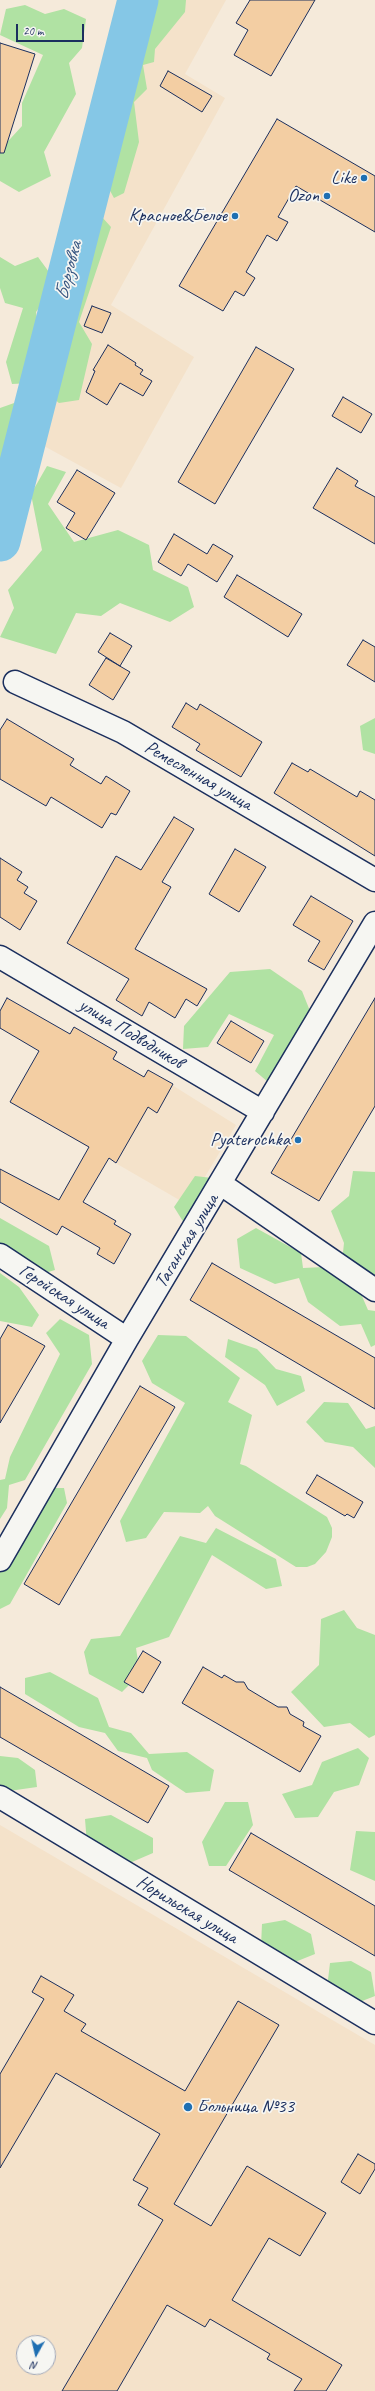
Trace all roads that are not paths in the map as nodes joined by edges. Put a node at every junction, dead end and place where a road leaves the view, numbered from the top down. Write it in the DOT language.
graph roads {
  1 [pos="15,682"];
  2 [pos="375,880"];
  3 [pos="375,923"];
  4 [pos="0,956"];
  5 [pos="263,1112"];
  6 [pos="221,1184"];
  7 [pos="0,1255"];
  8 [pos="375,1290"];
  9 [pos="128,1339"];
  10 [pos="0,1560"];
  11 [pos="0,1797"];
  12 [pos="375,2023"];
  1 -- 2 [label="street, Ремесленная улица"];
  3 -- 5 [label="street, Таганская улица"];
  4 -- 5 [label="street, улица Подводников"];
  5 -- 6 [label="street, Таганская улица"];
  6 -- 8 [label="street"];
  6 -- 9 [label="street, Таганская улица"];
  7 -- 9 [label="street, Геройская улица"];
  9 -- 10 [label="street, Таганская улица"];
  11 -- 12 [label="street, Норильская улица"];
}
